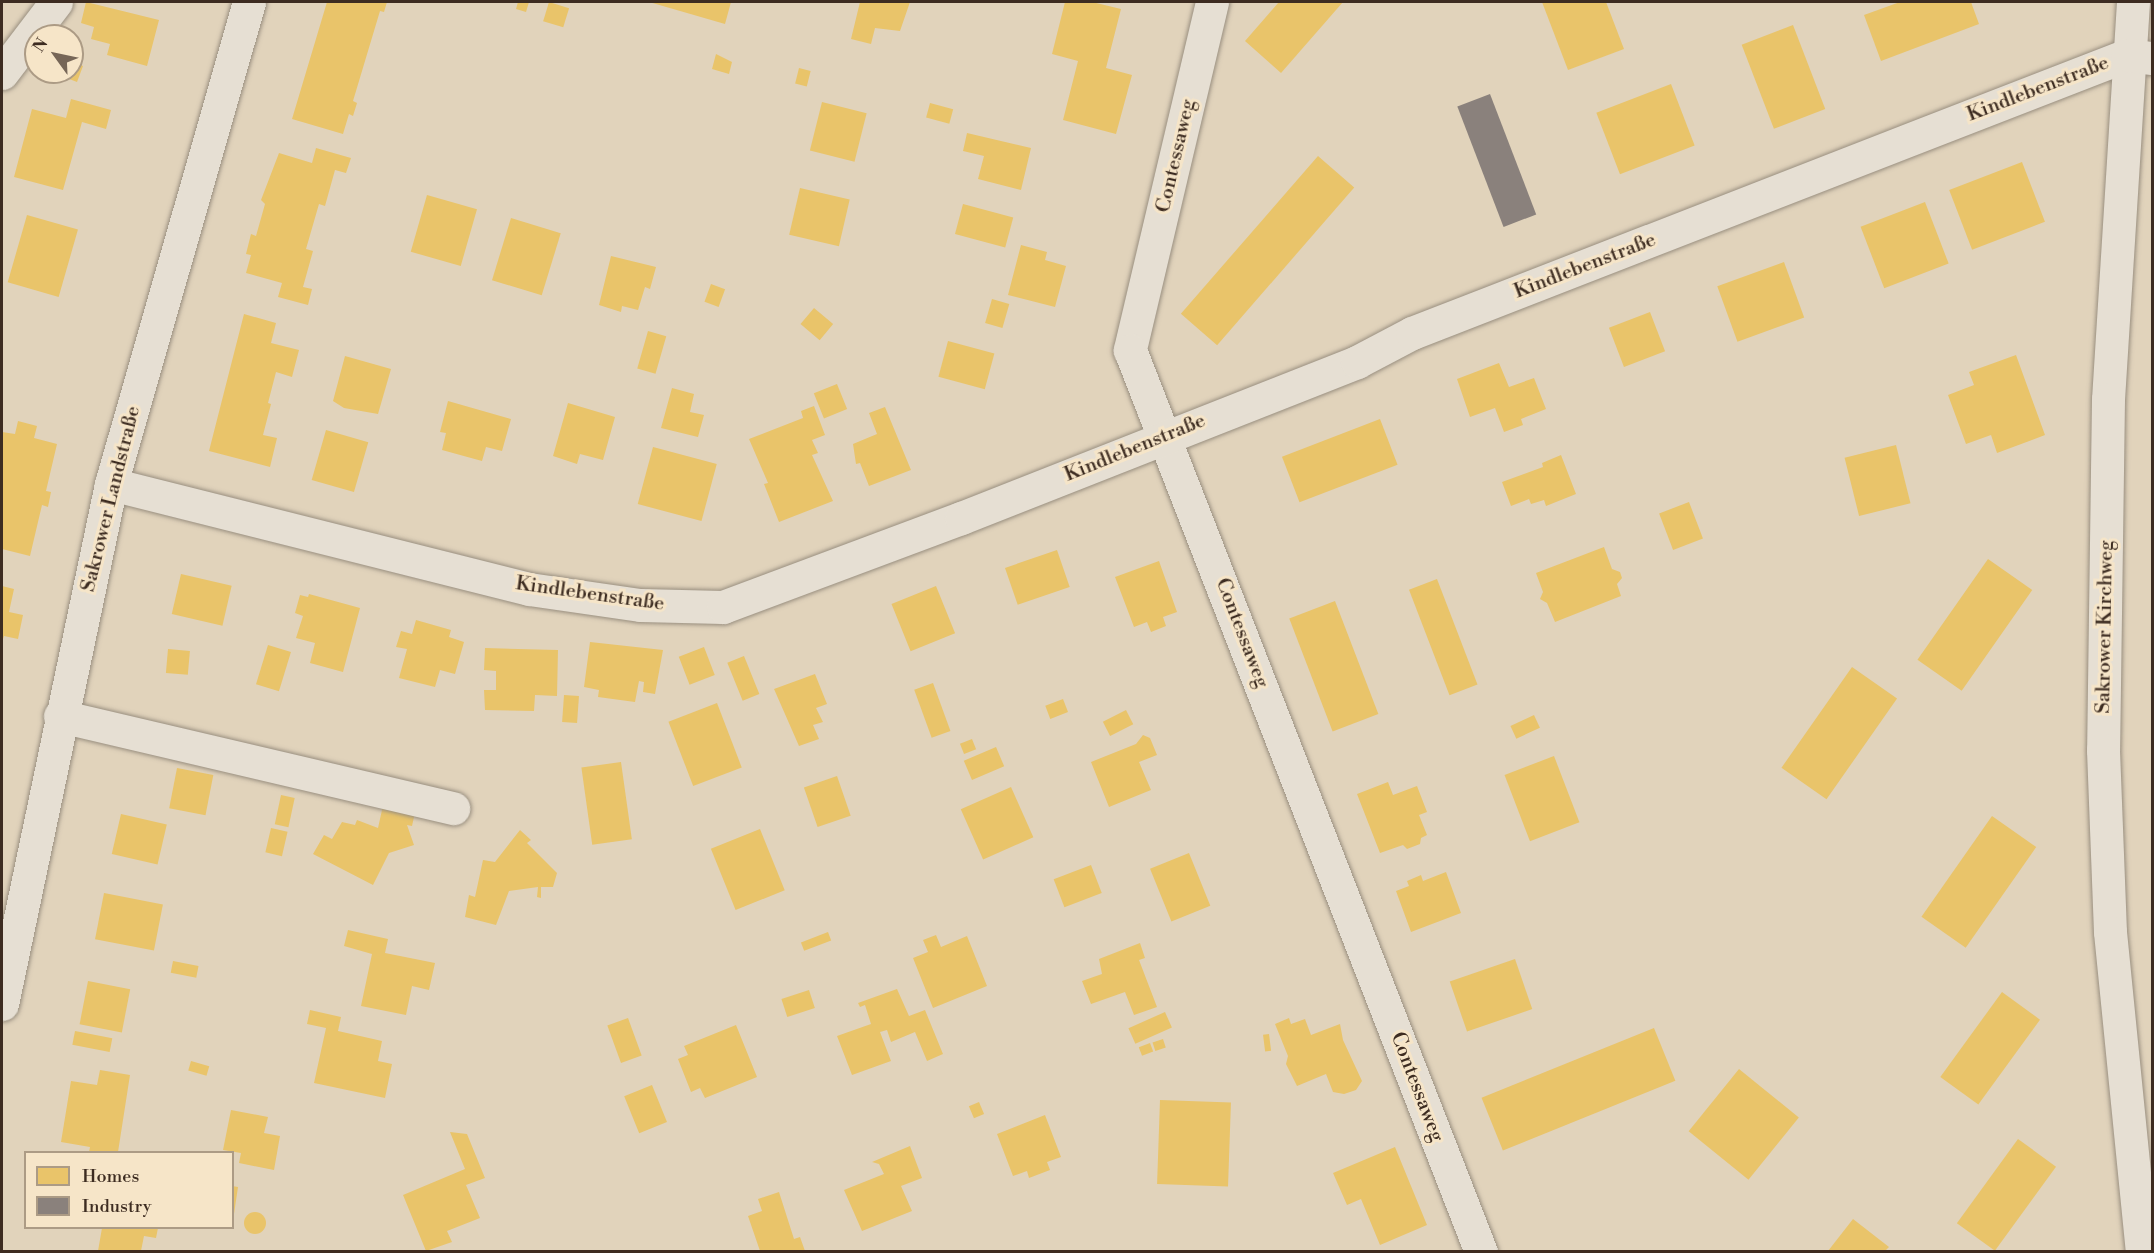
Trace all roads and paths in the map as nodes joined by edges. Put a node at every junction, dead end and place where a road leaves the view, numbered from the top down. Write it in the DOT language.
graph roads {
  1 [pos="56,2"];
  2 [pos="249,2"];
  3 [pos="1212,2"];
  4 [pos="2133,2"];
  5 [pos="2140,56"];
  6 [pos="2,73"];
  7 [pos="1165,435"];
  8 [pos="111,484"];
  9 [pos="60,716"];
  10 [pos="453,808"];
  11 [pos="2,1004"];
  12 [pos="2141,1147"];
  13 [pos="1481,1251"];
  14 [pos="2142,1251"];
  1 -- 6 [label="street"];
  2 -- 8 [label="street, Sakrower Landstraße"];
  3 -- 7 [label="street, Contessaweg"];
  4 -- 5 [label="street, Sakrower Kirchweg"];
  5 -- 7 [label="street, Kindlebenstraße"];
  5 -- 12 [label="street, Sakrower Kirchweg"];
  7 -- 8 [label="street, Kindlebenstraße"];
  7 -- 13 [label="street, Contessaweg"];
  8 -- 9 [label="street, Sakrower Landstraße"];
  9 -- 10 [label="street"];
  9 -- 11 [label="street, Sakrower Landstraße"];
  12 -- 14 [label="street, Sakrower Kirchweg"];
}
